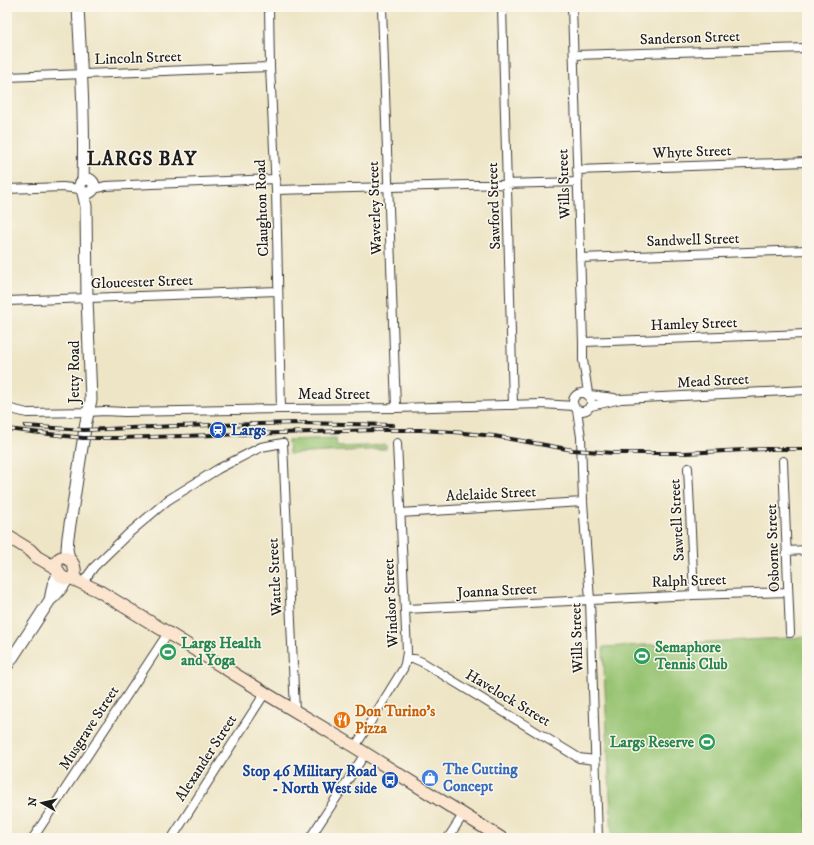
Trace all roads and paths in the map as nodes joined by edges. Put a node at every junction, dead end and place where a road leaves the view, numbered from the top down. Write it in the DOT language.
graph roads {
  1 [pos="78,7"];
  2 [pos="269,7"];
  3 [pos="382,7"];
  4 [pos="502,7"];
  5 [pos="572,7"];
  6 [pos="807,48"];
  7 [pos="574,56"];
  8 [pos="270,67"];
  9 [pos="82,74"];
  10 [pos="7,77"];
  11 [pos="807,162"];
  12 [pos="577,170"];
  13 [pos="276,179"];
  14 [pos="578,182"];
  15 [pos="507,184"];
  16 [pos="87,186"];
  17 [pos="389,186"];
  18 [pos="7,189"];
  19 [pos="276,190"];
  20 [pos="807,250"];
  21 [pos="580,258"];
  22 [pos="278,291"];
  23 [pos="87,298"];
  24 [pos="7,301"];
  25 [pos="807,334"];
  26 [pos="583,342"];
  27 [pos="807,390"];
  28 [pos="580,399"];
  29 [pos="621,399"];
  30 [pos="513,405"];
  31 [pos="7,408"];
  32 [pos="396,408"];
  33 [pos="588,408"];
  34 [pos="281,409"];
  35 [pos="88,412"];
  36 [pos="581,437"];
  37 [pos="397,443"];
  38 [pos="783,461"];
  39 [pos="688,468"];
  40 [pos="583,502"];
  41 [pos="400,513"];
  42 [pos="7,536"];
  43 [pos="807,550"];
  44 [pos="787,551"];
  45 [pos="64,568"];
  46 [pos="86,578"];
  47 [pos="99,591"];
  48 [pos="788,592"];
  49 [pos="694,595"];
  50 [pos="590,600"];
  51 [pos="406,609"];
  52 [pos="168,633"];
  53 [pos="790,633"];
  54 [pos="406,659"];
  55 [pos="7,666"];
  56 [pos="265,693"];
  57 [pos="295,711"];
  58 [pos="360,750"];
  59 [pos="595,760"];
  60 [pos="463,815"];
  61 [pos="33,838"];
  62 [pos="172,838"];
  63 [pos="310,838"];
  64 [pos="448,838"];
  65 [pos="501,838"];
  66 [pos="598,838"];
  1 -- 9 [label="street"];
  2 -- 8 [label="street, Claughton Road"];
  3 -- 17 [label="street, Waverley Street"];
  4 -- 15 [label="street, Sawford Street"];
  5 -- 7 [label="street, Wills Street"];
  6 -- 7 [label="street, Sanderson Street"];
  7 -- 12 [label="street, Wills Street"];
  8 -- 9 [label="street, Lincoln Street"];
  8 -- 13 [label="street, Claughton Road"];
  9 -- 10 [label="street, Lincoln Street"];
  9 -- 16 [label="street"];
  11 -- 12 [label="street, Whyte Street"];
  12 -- 14 [label="street, Wills Street"];
  13 -- 16 [label="street"];
  13 -- 19 [label="street, Claughton Road"];
  14 -- 15 [label="street"];
  14 -- 21 [label="street, Wills Street"];
  15 -- 17 [label="street"];
  15 -- 30 [label="street, Sawford Street"];
  16 -- 18 [label="street"];
  16 -- 23 [label="street, Jetty Road"];
  17 -- 19 [label="street"];
  17 -- 32 [label="street, Waverley Street"];
  19 -- 22 [label="street, Claughton Road"];
  20 -- 21 [label="street, Sandwell Street"];
  21 -- 26 [label="street, Wills Street"];
  22 -- 23 [label="street, Gloucester Street"];
  22 -- 34 [label="street, Claughton Road"];
  23 -- 24 [label="street, Gloucester Street"];
  23 -- 35 [label="street, Jetty Road"];
  25 -- 26 [label="street, Hamley Street"];
  26 -- 28 [label="street, Wills Street"];
  27 -- 29 [label="street, Mead Street"];
  28 -- 29 [label="street, Mead Street"];
  28 -- 30 [label="street, Mead Street"];
  28 -- 33 [label="street, Mead Street"];
  28 -- 33 [label="street, Wills Street"];
  28 -- 36 [label="street, Wills Street"];
  29 -- 33 [label="street, Mead Street"];
  30 -- 32 [label="street, Mead Street"];
  31 -- 35 [label="street, Mead Street"];
  32 -- 34 [label="street, Mead Street"];
  33 -- 36 [label="street, Wills Street"];
  34 -- 35 [label="street, Mead Street"];
  35 -- 45 [label="street, Jetty Road"];
  36 -- 40 [label="street, Wills Street"];
  37 -- 41 [label="street, Windsor Street"];
  38 -- 44 [label="street, Osborne Street"];
  39 -- 49 [label="street, Sawtell Street"];
  40 -- 41 [label="street, Adelaide Street"];
  40 -- 50 [label="street, Wills Street"];
  41 -- 51 [label="street, Windsor Street"];
  42 -- 45 [label="main road"];
  43 -- 44 [label="street"];
  44 -- 48 [label="street, Osborne Street"];
  45 -- 46 [label="main road"];
  45 -- 47 [label="main road"];
  45 -- 55 [label="street, Jetty Road"];
  46 -- 47 [label="main road"];
  46 -- 57 [label="street, Wattle Street"];
  47 -- 52 [label="main road"];
  48 -- 49 [label="street, Ralph Street"];
  48 -- 53 [label="street, Osborne Street"];
  49 -- 50 [label="street, Ralph Street"];
  50 -- 51 [label="street, Joanna Street"];
  50 -- 59 [label="street, Wills Street"];
  51 -- 54 [label="street, Windsor Street"];
  52 -- 56 [label="main road"];
  52 -- 61 [label="street, Musgrave Street"];
  54 -- 58 [label="street, Windsor Street"];
  54 -- 59 [label="street, Havelock Street"];
  56 -- 57 [label="main road"];
  56 -- 62 [label="street, Alexander Street"];
  57 -- 58 [label="main road"];
  58 -- 60 [label="main road"];
  58 -- 63 [label="street, Windsor Street"];
  59 -- 66 [label="street, Wills Street"];
  60 -- 64 [label="street"];
  60 -- 65 [label="main road"];
}
